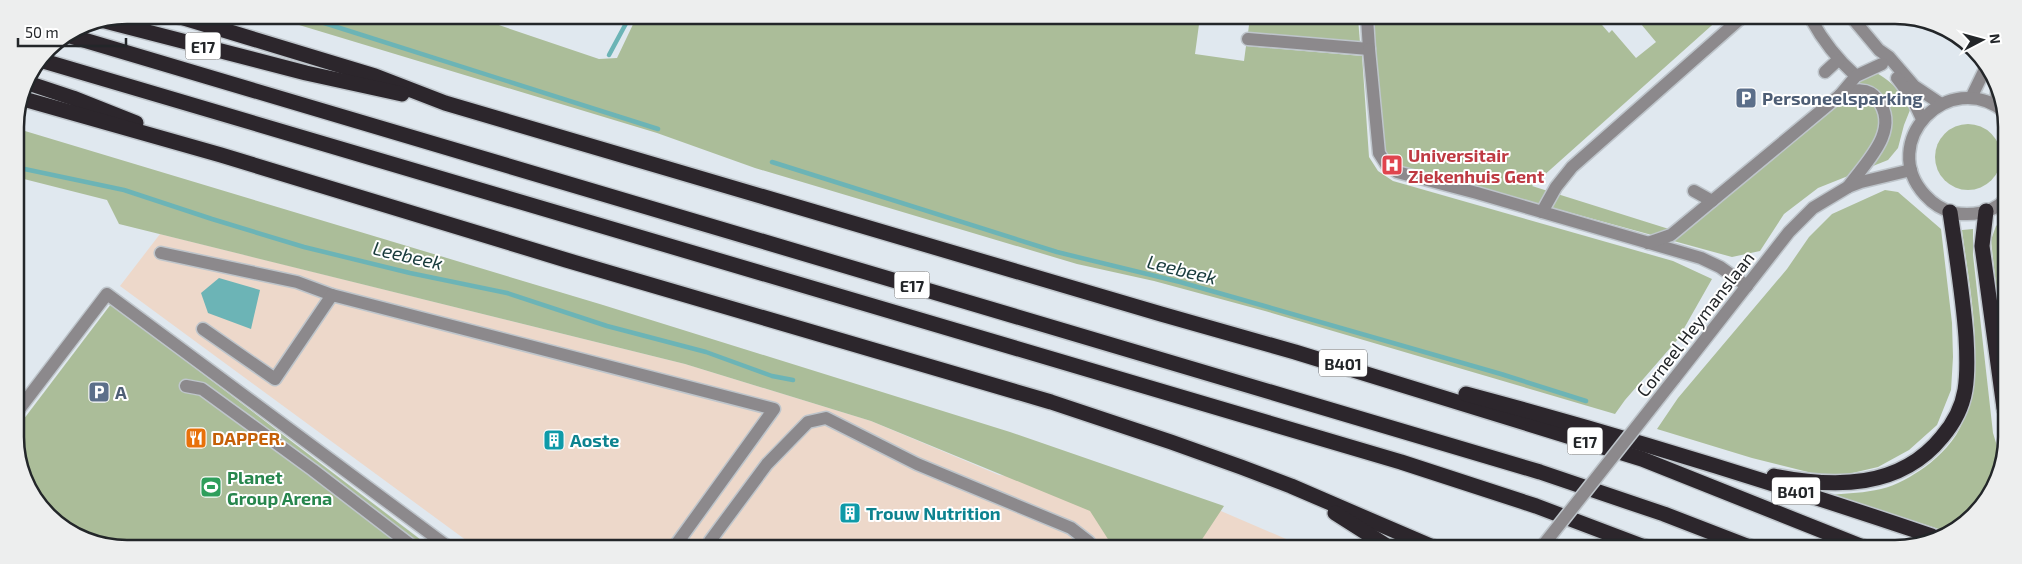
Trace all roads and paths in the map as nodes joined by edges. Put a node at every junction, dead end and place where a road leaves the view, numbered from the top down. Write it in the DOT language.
graph roads {
  1 [pos="118,24"];
  2 [pos="204,24"];
  3 [pos="1367,24"];
  4 [pos="1734,24"];
  5 [pos="1814,24"];
  6 [pos="1856,24"];
  7 [pos="75,38"];
  8 [pos="1248,39"];
  9 [pos="1369,49"];
  10 [pos="1879,50"];
  11 [pos="1838,60"];
  12 [pos="47,62"];
  13 [pos="1886,67"];
  14 [pos="1825,72"];
  15 [pos="1983,73"];
  16 [pos="1856,76"];
  17 [pos="33,85"];
  18 [pos="1840,95"];
  19 [pos="1971,98"];
  20 [pos="28,100"];
  21 [pos="445,103"];
  22 [pos="1941,104"];
  23 [pos="1996,107"];
  24 [pos="1922,120"];
  25 [pos="221,156"];
  26 [pos="1911,170"];
  27 [pos="1848,187"];
  28 [pos="1694,191"];
  29 [pos="1712,201"];
  30 [pos="1998,204"];
  31 [pos="1986,211"];
  32 [pos="1542,212"];
  33 [pos="1950,212"];
  34 [pos="1648,243"];
  35 [pos="161,254"];
  36 [pos="1748,286"];
  37 [pos="332,295"];
  38 [pos="203,329"];
  39 [pos="1295,352"];
  40 [pos="1998,364"];
  41 [pos="186,386"];
  42 [pos="24,403"];
  43 [pos="1658,449"];
  44 [pos="1291,486"];
  45 [pos="1928,535"];
  46 [pos="404,540"];
  47 [pos="439,540"];
  48 [pos="678,540"];
  49 [pos="711,540"];
  50 [pos="1086,540"];
  51 [pos="1377,540"];
  52 [pos="1416,540"];
  53 [pos="1547,540"];
  54 [pos="1626,540"];
  55 [pos="1731,540"];
  56 [pos="1845,540"];
  1 -- 21 [label="highway, E17"];
  2 -- 21 [label="highway, E17"];
  3 -- 9 [label="street"];
  4 -- 32 [label="street"];
  5 -- 11 [label="street"];
  6 -- 10 [label="street"];
  7 -- 55 [label="highway, E17"];
  8 -- 9 [label="street"];
  9 -- 32 [label="street"];
  10 -- 13 [label="street"];
  10 -- 22 [label="street"];
  11 -- 14 [label="street"];
  11 -- 16 [label="street"];
  12 -- 54 [label="highway, E17"];
  13 -- 16 [label="street"];
  13 -- 24 [label="street"];
  15 -- 19 [label="street"];
  16 -- 18 [label="street"];
  17 -- 25 [label="highway"];
  18 -- 27 [label="street"];
  18 -- 29 [label="street"];
  19 -- 22 [label="street"];
  19 -- 23 [label="street"];
  20 -- 25 [label="highway"];
  21 -- 39 [label="highway, E17"];
  22 -- 24 [label="street"];
  24 -- 26 [label="street"];
  25 -- 44 [label="highway"];
  26 -- 27 [label="street, Corneel Heymanslaan"];
  26 -- 33 [label="street"];
  27 -- 36 [label="street, Corneel Heymanslaan"];
  28 -- 29 [label="street"];
  29 -- 34 [label="street"];
  30 -- 31 [label="street"];
  31 -- 33 [label="street"];
  31 -- 40 [label="highway"];
  32 -- 34 [label="street"];
  33 -- 43 [label="highway"];
  34 -- 36 [label="street"];
  35 -- 37 [label="street"];
  36 -- 53 [label="street, Corneel Heymanslaan, bridge"];
  37 -- 38 [label="street"];
  37 -- 48 [label="street"];
  39 -- 43 [label="highway, B401"];
  39 -- 56 [label="highway, E17"];
  41 -- 46 [label="street"];
  42 -- 47 [label="street"];
  43 -- 45 [label="highway, B401"];
  44 -- 51 [label="highway"];
  44 -- 52 [label="highway"];
  49 -- 50 [label="street"];
}
